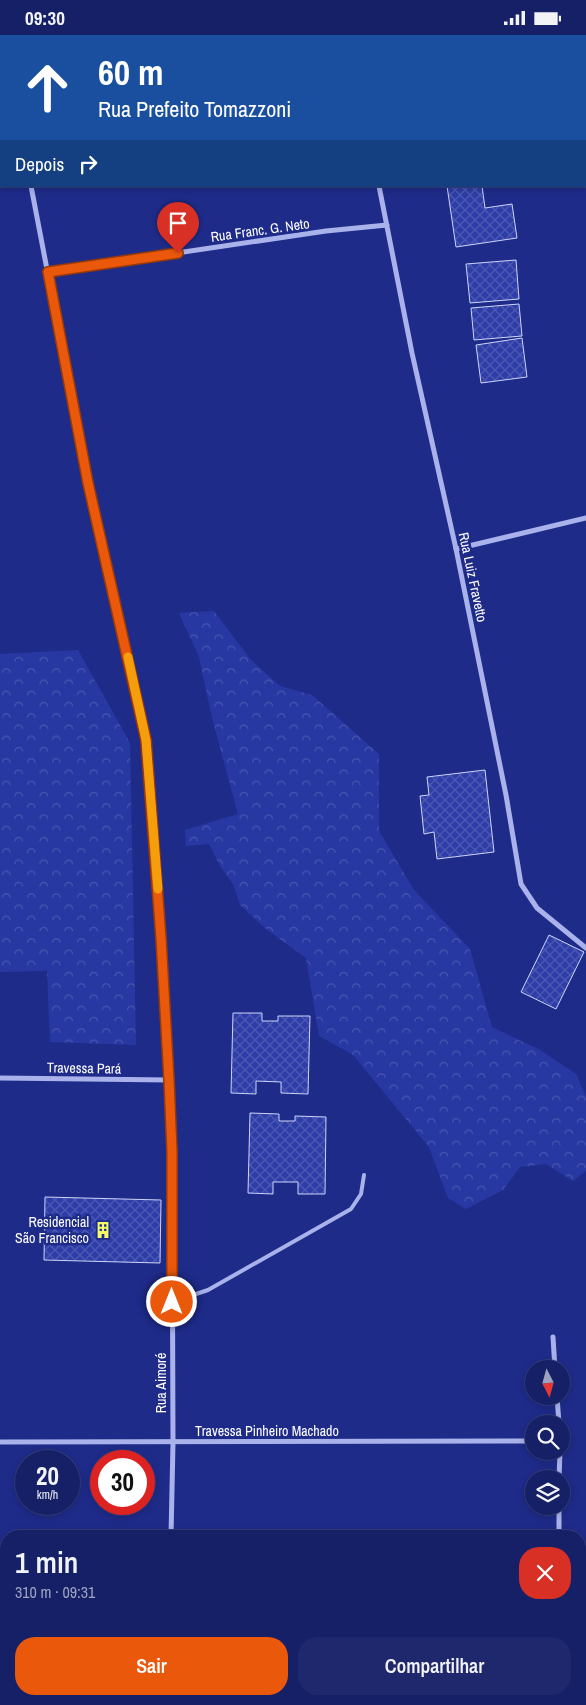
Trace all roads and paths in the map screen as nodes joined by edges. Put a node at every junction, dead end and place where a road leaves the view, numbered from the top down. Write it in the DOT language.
graph roads {
  1 [pos="31,187"];
  2 [pos="379,187"];
  3 [pos="387,225"];
  4 [pos="48,272"];
  5 [pos="586,518"];
  6 [pos="456,549"];
  7 [pos="586,947"];
  8 [pos="0,1078"];
  9 [pos="169,1080"];
  10 [pos="364,1175"];
  11 [pos="172,1302"];
  12 [pos="553,1337"];
  13 [pos="554,1360"];
  14 [pos="525,1441"];
  15 [pos="0,1443"];
  16 [pos="173,1443"];
  17 [pos="559,1515"];
  18 [pos="171,1530"];
  19 [pos="559,1530"];
  1 -- 4 [label="street, Rua Aimoré"];
  2 -- 3 [label="street, Rua Luiz Fravetto"];
  3 -- 4 [label="street, Rua Franc. G. Neto"];
  3 -- 6 [label="street, Rua Luiz Fravetto"];
  4 -- 9 [label="street, Rua Aimoré"];
  5 -- 6 [label="street"];
  6 -- 7 [label="street, Rua Luiz Fravetto"];
  8 -- 9 [label="street, Travessa Pará"];
  9 -- 11 [label="street, Rua Aimoré"];
  10 -- 11 [label="lane"];
  11 -- 16 [label="street, Rua Aimoré"];
  12 -- 13 [label="street"];
  14 -- 16 [label="street, Travessa Pinheiro Machado"];
  15 -- 16 [label="street, Travessa Pinheiro Machado"];
  16 -- 18 [label="street, Rua Aimoré"];
  17 -- 19 [label="street"];
}
